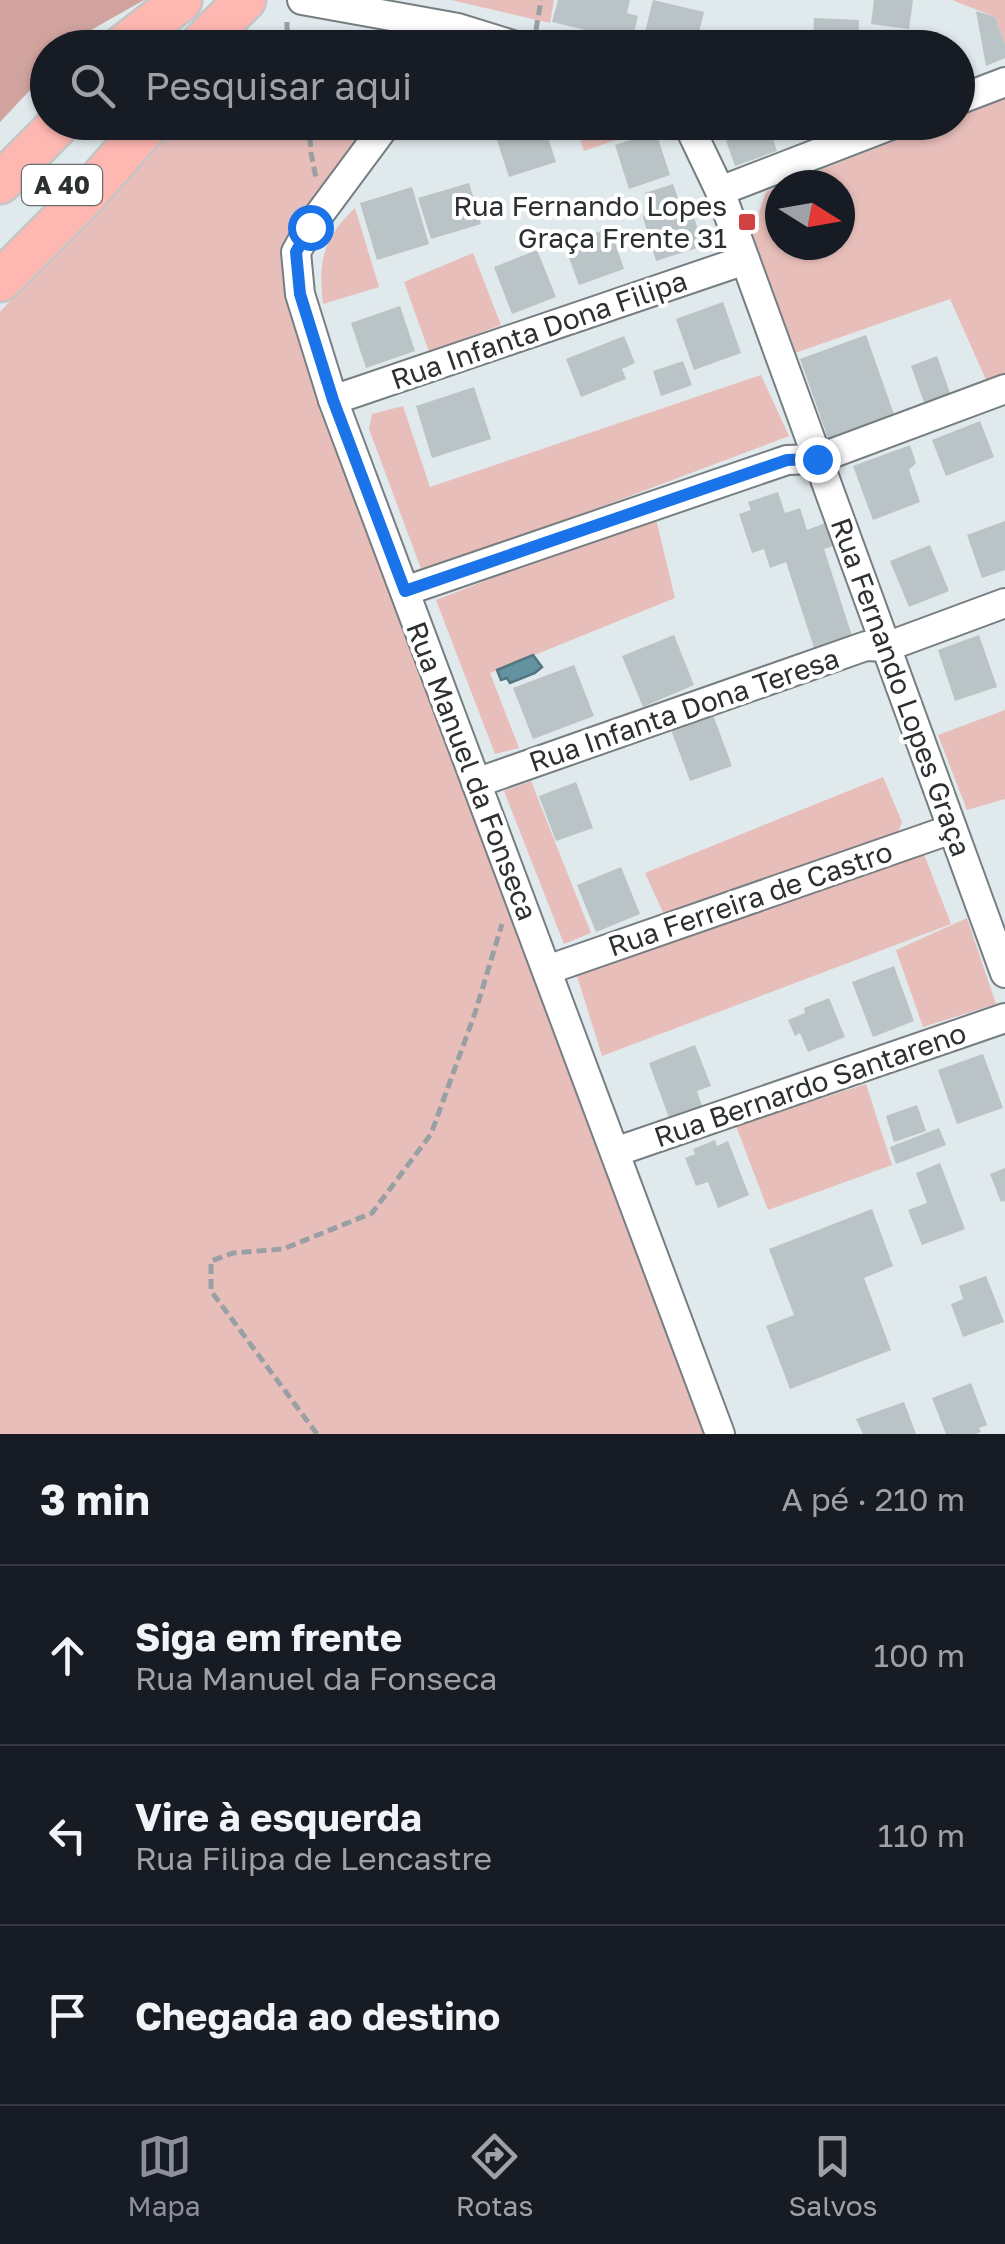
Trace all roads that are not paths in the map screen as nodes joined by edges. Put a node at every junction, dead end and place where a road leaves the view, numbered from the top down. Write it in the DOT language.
graph roads {
  1 [pos="245,0"];
  2 [pos="253,0"];
  3 [pos="302,0"];
  4 [pos="182,1"];
  5 [pos="144,30"];
  6 [pos="153,30"];
  7 [pos="215,30"];
  8 [pos="227,30"];
  9 [pos="420,30"];
  10 [pos="1005,82"];
  11 [pos="975,93"];
  12 [pos="30,127"];
  13 [pos="43,140"];
  14 [pos="106,140"];
  15 [pos="134,140"];
  16 [pos="375,140"];
  17 [pos="696,140"];
  18 [pos="852,140"];
  19 [pos="0,156"];
  20 [pos="0,183"];
  21 [pos="720,191"];
  22 [pos="0,246"];
  23 [pos="745,260"];
  24 [pos="0,281"];
  25 [pos="1005,389"];
  26 [pos="333,400"];
  27 [pos="817,459"];
  28 [pos="405,591"];
  29 [pos="1005,602"];
  30 [pos="886,647"];
  31 [pos="476,784"];
  32 [pos="952,829"];
  33 [pos="547,970"];
  34 [pos="1005,972"];
  35 [pos="1005,1018"];
  36 [pos="615,1152"];
  37 [pos="720,1434"];
  1 -- 7 [label="highway"];
  2 -- 8 [label="highway"];
  3 -- 9 [label="street"];
  4 -- 5 [label="highway"];
  4 -- 6 [label="highway"];
  10 -- 11 [label="street"];
  12 -- 19 [label="highway"];
  13 -- 20 [label="highway, A 40"];
  14 -- 22 [label="highway, A 40"];
  15 -- 24 [label="highway"];
  16 -- 26 [label="street, Rua Manuel da Fonseca"];
  17 -- 21 [label="street, Rua Fernando Lopes Graça"];
  18 -- 21 [label="street"];
  21 -- 23 [label="street, Rua Fernando Lopes Graça"];
  23 -- 26 [label="street, Rua Infanta Dona Filipa"];
  23 -- 27 [label="street, Rua Fernando Lopes Graça"];
  25 -- 27 [label="street"];
  26 -- 28 [label="street, Rua Manuel da Fonseca"];
  27 -- 28 [label="street"];
  27 -- 30 [label="street, Rua Fernando Lopes Graça"];
  28 -- 31 [label="street, Rua Manuel da Fonseca"];
  29 -- 30 [label="street, Rua Infanta Dona Teresa"];
  30 -- 31 [label="street, Rua Infanta Dona Teresa"];
  30 -- 32 [label="street, Rua Fernando Lopes Graça"];
  31 -- 33 [label="street, Rua Manuel da Fonseca"];
  32 -- 33 [label="street, Rua Ferreira de Castro"];
  32 -- 34 [label="street, Rua Fernando Lopes Graça"];
  33 -- 36 [label="street, Rua Manuel da Fonseca"];
  35 -- 36 [label="street, Rua Bernardo Santareno"];
  36 -- 37 [label="street, Rua Manuel da Fonseca"];
}
